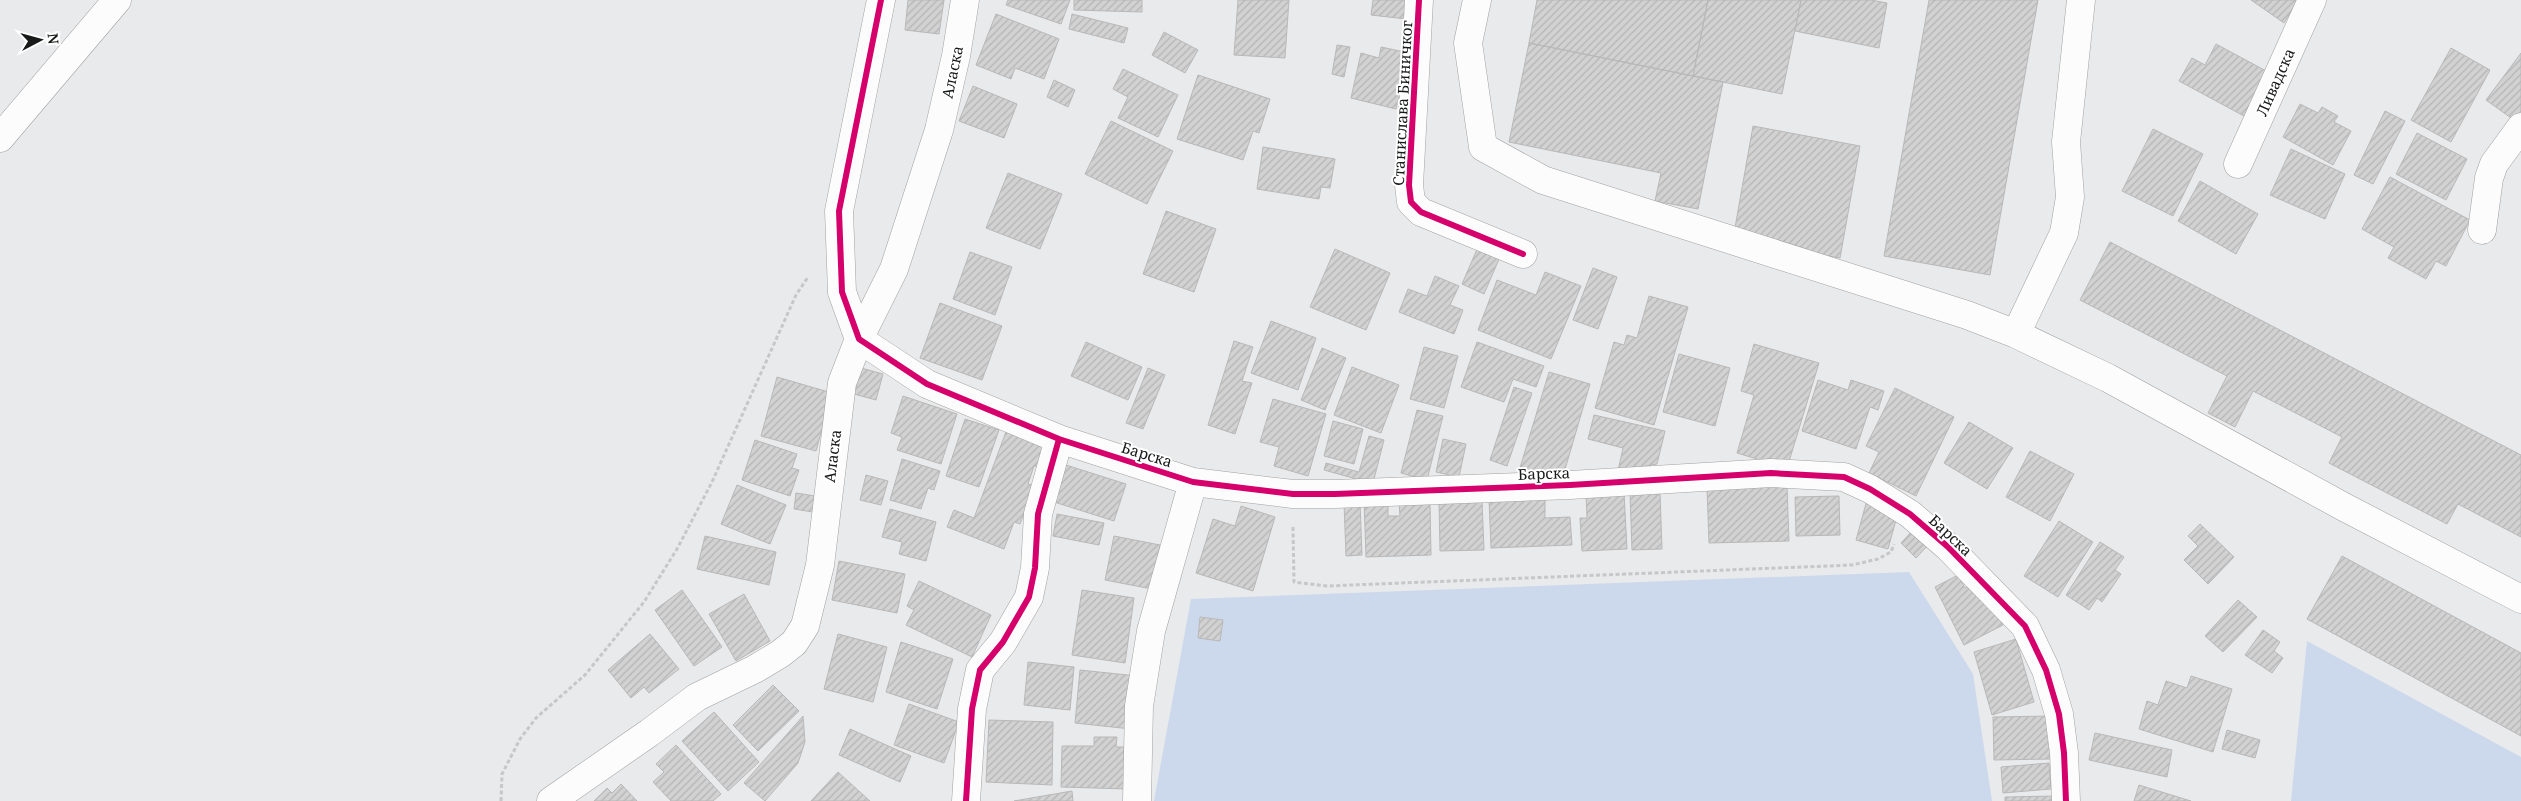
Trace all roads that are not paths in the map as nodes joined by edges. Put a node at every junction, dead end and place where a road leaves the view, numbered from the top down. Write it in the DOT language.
graph roads {
  1 [pos="117,0"];
  2 [pos="881,0"];
  3 [pos="965,0"];
  4 [pos="1419,0"];
  5 [pos="1477,0"];
  6 [pos="2081,0"];
  7 [pos="2312,0"];
  8 [pos="2521,127"];
  9 [pos="0,138"];
  10 [pos="2238,164"];
  11 [pos="2482,230"];
  12 [pos="1523,254"];
  13 [pos="2016,334"];
  14 [pos="859,339"];
  15 [pos="1059,439"];
  16 [pos="1193,482"];
  17 [pos="2521,599"];
  18 [pos="555,800"];
  19 [pos="966,801"];
  20 [pos="1137,801"];
  21 [pos="2066,801"];
  1 -- 9 [label="street"];
  2 -- 14 [label="street"];
  3 -- 14 [label="street, Аласка"];
  4 -- 12 [label="street, Станислава Биничког"];
  5 -- 13 [label="street"];
  6 -- 13 [label="street"];
  7 -- 10 [label="street, Ливадска"];
  8 -- 11 [label="street"];
  13 -- 17 [label="street"];
  14 -- 15 [label="street, Барска"];
  14 -- 18 [label="street, Аласка"];
  15 -- 16 [label="street, Барска"];
  15 -- 19 [label="street"];
  16 -- 20 [label="street"];
  16 -- 21 [label="street, Барска"];
}
